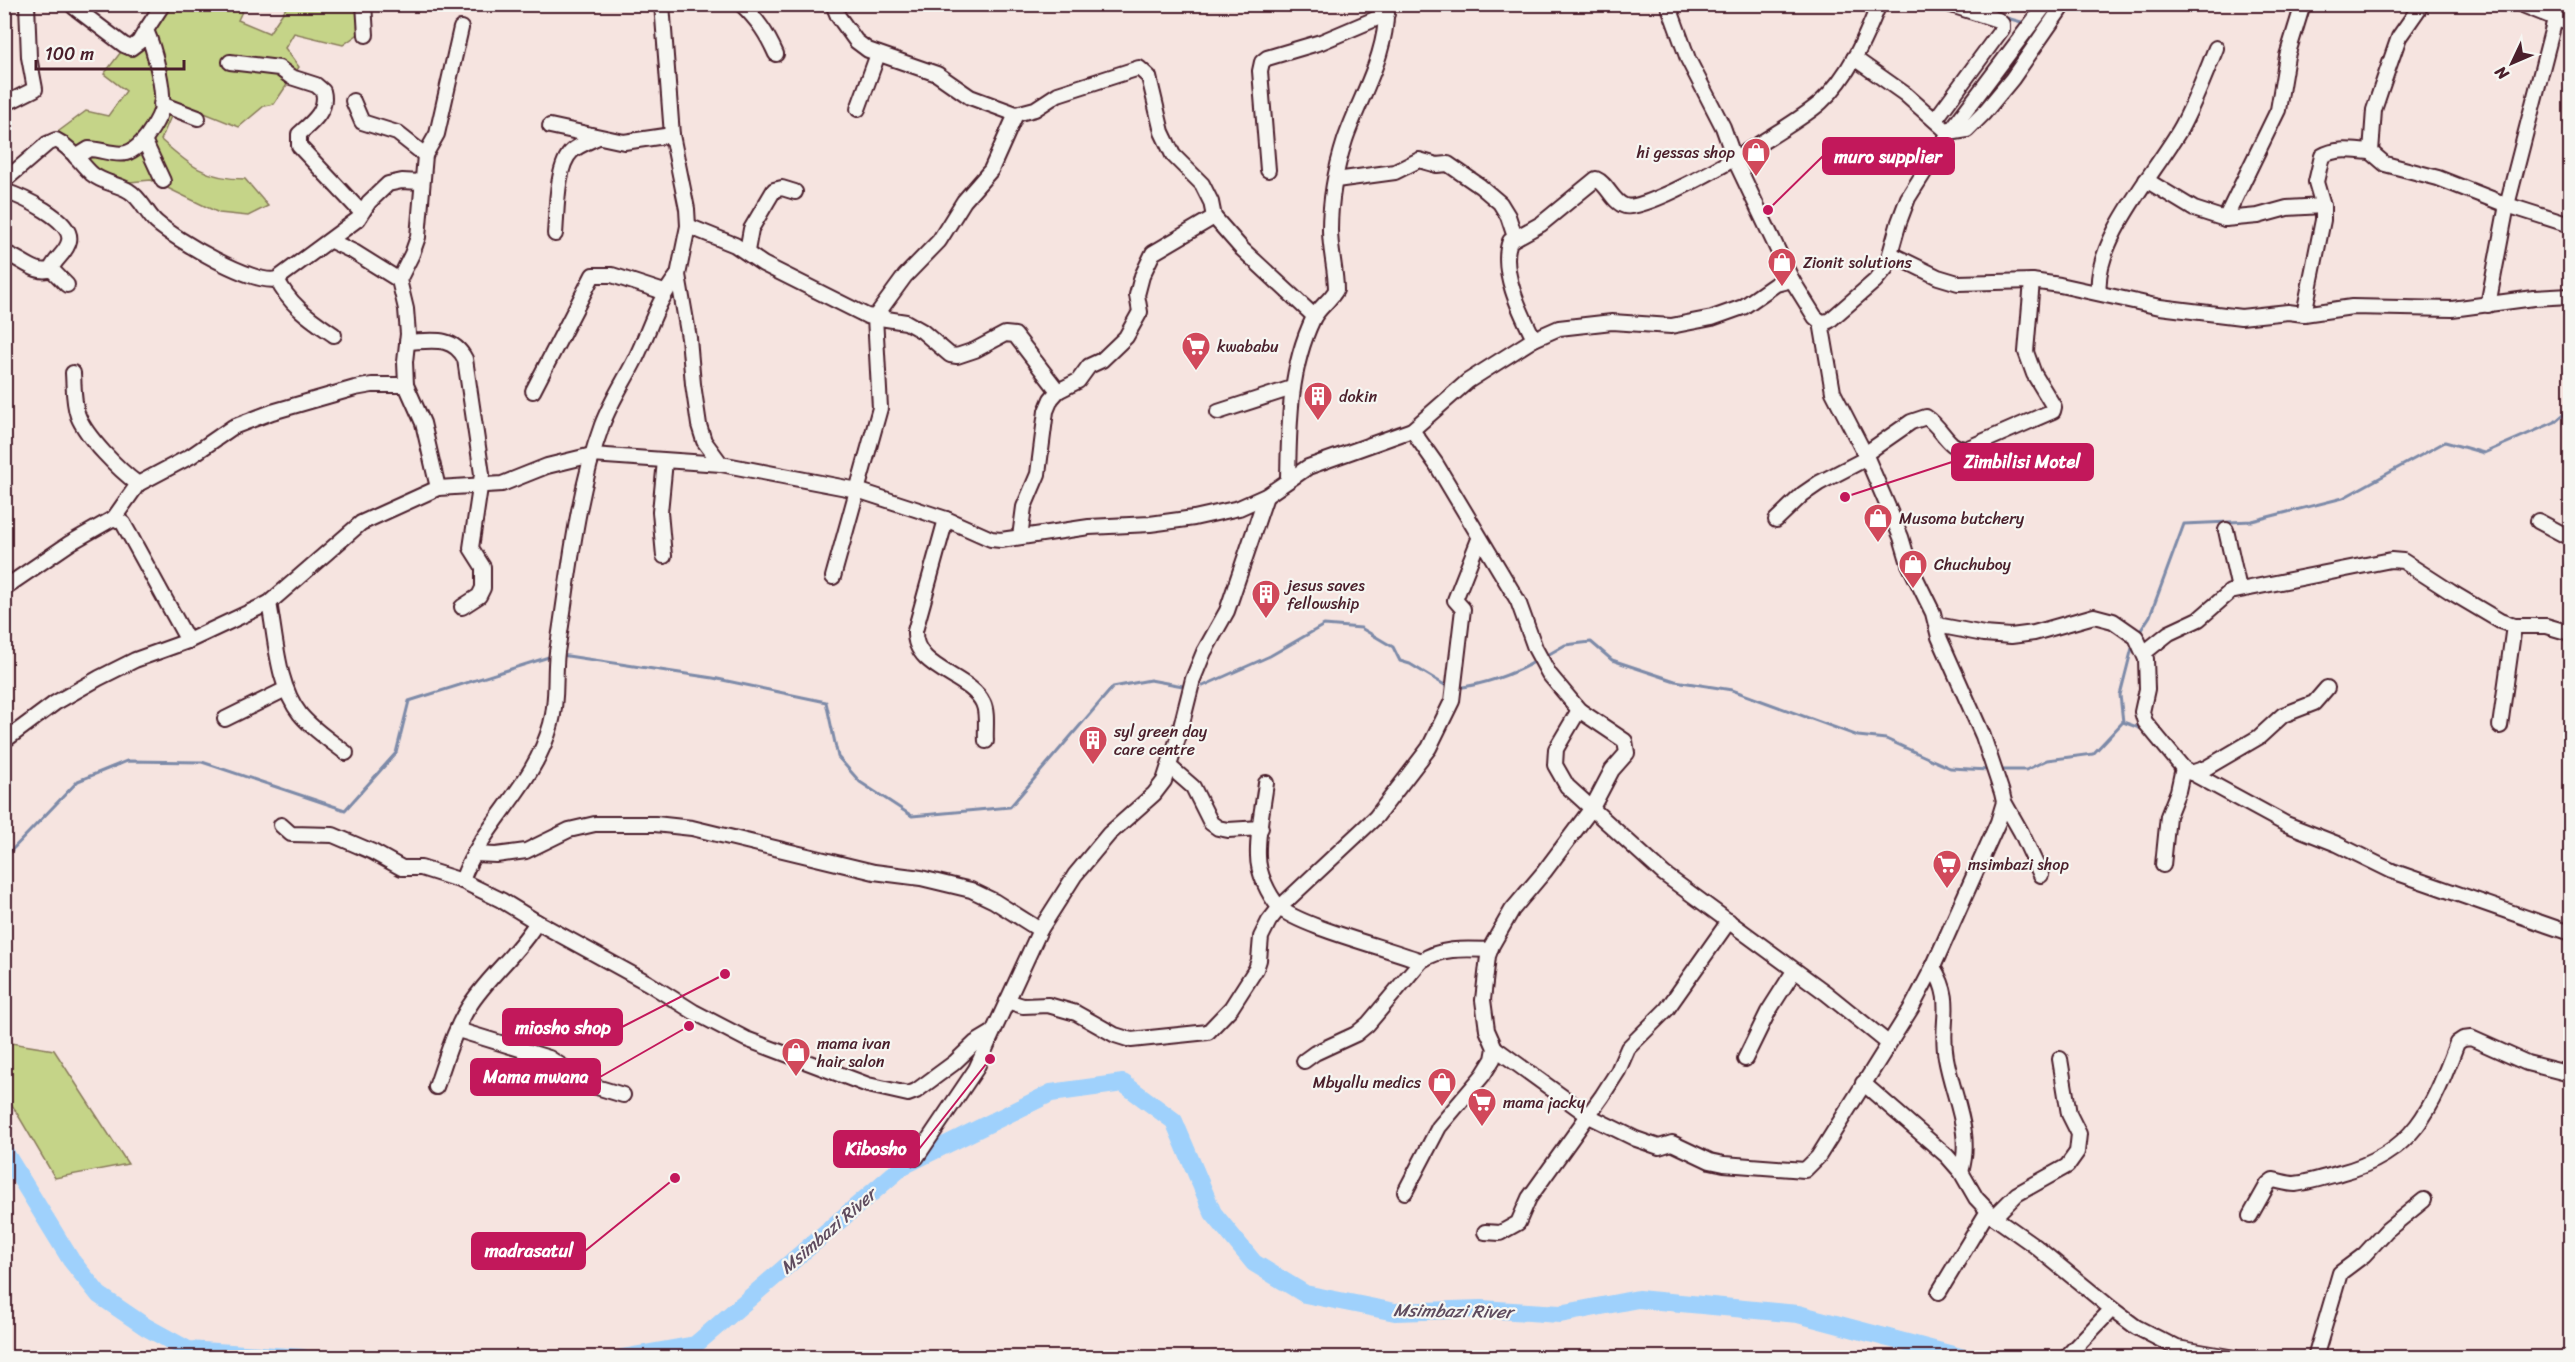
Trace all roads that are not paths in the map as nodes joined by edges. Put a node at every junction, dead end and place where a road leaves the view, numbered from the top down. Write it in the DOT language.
graph roads {
  1 [pos="27,4"];
  2 [pos="163,4"];
  3 [pos="364,4"];
  4 [pos="662,4"];
  5 [pos="741,4"];
  6 [pos="833,4"];
  7 [pos="1668,4"];
  8 [pos="1879,4"];
  9 [pos="1948,4"];
  10 [pos="2046,4"];
  11 [pos="2064,4"];
  12 [pos="2303,4"];
  13 [pos="2422,4"];
  14 [pos="2520,4"];
  15 [pos="74,7"];
  16 [pos="1386,9"];
  17 [pos="2555,19"];
  18 [pos="2571,24"];
  19 [pos="461,28"];
  20 [pos="146,30"];
  21 [pos="366,35"];
  22 [pos="2216,48"];
  23 [pos="776,54"];
  24 [pos="878,54"];
  25 [pos="1854,58"];
  26 [pos="230,62"];
  27 [pos="13,100"];
  28 [pos="353,101"];
  29 [pos="162,104"];
  30 [pos="858,109"];
  31 [pos="1016,114"];
  32 [pos="198,118"];
  33 [pos="1935,120"];
  34 [pos="550,126"];
  35 [pos="1949,133"];
  36 [pos="672,135"];
  37 [pos="598,137"];
  38 [pos="144,140"];
  39 [pos="2371,152"];
  40 [pos="426,155"];
  41 [pos="76,157"];
  42 [pos="1734,158"];
  43 [pos="1268,170"];
  44 [pos="1336,180"];
  45 [pos="2146,180"];
  46 [pos="4,181"];
  47 [pos="163,181"];
  48 [pos="421,183"];
  49 [pos="4,191"];
  50 [pos="795,192"];
  51 [pos="2507,205"];
  52 [pos="2323,206"];
  53 [pos="361,212"];
  54 [pos="1214,217"];
  55 [pos="2224,219"];
  56 [pos="2571,225"];
  57 [pos="687,226"];
  58 [pos="555,234"];
  59 [pos="1515,237"];
  60 [pos="331,241"];
  61 [pos="747,251"];
  62 [pos="4,253"];
  63 [pos="1892,254"];
  64 [pos="51,269"];
  65 [pos="678,275"];
  66 [pos="278,279"];
  67 [pos="399,280"];
  68 [pos="1792,280"];
  69 [pos="2032,281"];
  70 [pos="67,285"];
  71 [pos="664,292"];
  72 [pos="2099,293"];
  73 [pos="2571,296"];
  74 [pos="2488,305"];
  75 [pos="2304,314"];
  76 [pos="1314,316"];
  77 [pos="875,317"];
  78 [pos="1821,322"];
  79 [pos="334,335"];
  80 [pos="1534,339"];
  81 [pos="407,342"];
  82 [pos="73,373"];
  83 [pos="406,384"];
  84 [pos="1292,388"];
  85 [pos="533,391"];
  86 [pos="1058,391"];
  87 [pos="1218,412"];
  88 [pos="1412,430"];
  89 [pos="592,455"];
  90 [pos="1866,456"];
  91 [pos="665,461"];
  92 [pos="721,464"];
  93 [pos="1288,479"];
  94 [pos="138,484"];
  95 [pos="479,486"];
  96 [pos="438,488"];
  97 [pos="857,490"];
  98 [pos="1266,496"];
  99 [pos="114,518"];
  100 [pos="946,519"];
  101 [pos="1776,520"];
  102 [pos="2538,521"];
  103 [pos="2226,530"];
  104 [pos="1020,537"];
  105 [pos="2571,538"];
  106 [pos="1479,539"];
  107 [pos="664,556"];
  108 [pos="833,578"];
  109 [pos="4,588"];
  110 [pos="2239,589"];
  111 [pos="269,603"];
  112 [pos="462,607"];
  113 [pos="1937,625"];
  114 [pos="2514,626"];
  115 [pos="2571,633"];
  116 [pos="189,641"];
  117 [pos="2144,653"];
  118 [pos="2327,688"];
  119 [pos="286,689"];
  120 [pos="1579,710"];
  121 [pos="225,719"];
  122 [pos="2500,726"];
  123 [pos="4,741"];
  124 [pos="986,741"];
  125 [pos="346,753"];
  126 [pos="1170,767"];
  127 [pos="2187,770"];
  128 [pos="1266,783"];
  129 [pos="2004,802"];
  130 [pos="1592,808"];
  131 [pos="281,825"];
  132 [pos="1261,828"];
  133 [pos="474,854"];
  134 [pos="2163,865"];
  135 [pos="2041,875"];
  136 [pos="462,881"];
  137 [pos="1280,907"];
  138 [pos="1729,921"];
  139 [pos="537,922"];
  140 [pos="1040,930"];
  141 [pos="2571,933"];
  142 [pos="1490,950"];
  143 [pos="1421,961"];
  144 [pos="1933,967"];
  145 [pos="1794,971"];
  146 [pos="1007,1001"];
  147 [pos="458,1030"];
  148 [pos="990,1034"];
  149 [pos="1888,1043"];
  150 [pos="1495,1048"];
  151 [pos="1745,1059"];
  152 [pos="2060,1059"];
  153 [pos="1304,1061"];
  154 [pos="2571,1074"];
  155 [pos="1863,1083"];
  156 [pos="436,1088"];
  157 [pos="623,1095"];
  158 [pos="1589,1116"];
  159 [pos="916,1158"];
  160 [pos="1961,1172"];
  161 [pos="1405,1192"];
  162 [pos="2424,1200"];
  163 [pos="1991,1214"];
  164 [pos="2250,1216"];
  165 [pos="1485,1232"];
  166 [pos="1939,1292"];
  167 [pos="2112,1309"];
  168 [pos="2070,1353"];
  169 [pos="2235,1358"];
  170 [pos="2315,1358"];
  1 -- 27 [label="street"];
  2 -- 20 [label="street"];
  3 -- 21 [label="street"];
  4 -- 36 [label="street"];
  5 -- 23 [label="street"];
  6 -- 24 [label="street"];
  7 -- 42 [label="street"];
  8 -- 25 [label="street"];
  9 -- 33 [label="street"];
  10 -- 35 [label="street"];
  11 -- 35 [label="street"];
  12 -- 55 [label="street"];
  13 -- 39 [label="street"];
  14 -- 17 [label="street"];
  15 -- 20 [label="street"];
  16 -- 43 [label="street"];
  16 -- 44 [label="street"];
  17 -- 18 [label="street"];
  17 -- 51 [label="street"];
  19 -- 40 [label="street"];
  20 -- 29 [label="street"];
  22 -- 45 [label="street"];
  24 -- 30 [label="street"];
  24 -- 31 [label="street"];
  25 -- 33 [label="street"];
  25 -- 42 [label="street"];
  26 -- 53 [label="street"];
  28 -- 40 [label="street"];
  29 -- 32 [label="street"];
  29 -- 38 [label="street"];
  31 -- 54 [label="street"];
  31 -- 77 [label="street"];
  33 -- 35 [label="street"];
  34 -- 37 [label="street"];
  35 -- 63 [label="street"];
  36 -- 37 [label="street"];
  36 -- 57 [label="street"];
  37 -- 58 [label="street"];
  38 -- 41 [label="street"];
  38 -- 47 [label="street"];
  39 -- 51 [label="street"];
  39 -- 52 [label="street"];
  40 -- 48 [label="street"];
  41 -- 46 [label="street"];
  41 -- 66 [label="street"];
  42 -- 59 [label="street"];
  42 -- 68 [label="street"];
  44 -- 59 [label="street"];
  44 -- 76 [label="street"];
  45 -- 55 [label="street"];
  45 -- 72 [label="street"];
  48 -- 53 [label="street"];
  48 -- 67 [label="street"];
  49 -- 64 [label="street"];
  50 -- 61 [label="street"];
  51 -- 56 [label="street"];
  51 -- 74 [label="street"];
  52 -- 55 [label="street"];
  52 -- 75 [label="street"];
  53 -- 60 [label="street"];
  54 -- 76 [label="street"];
  54 -- 86 [label="street"];
  57 -- 61 [label="street"];
  57 -- 65 [label="street"];
  59 -- 80 [label="street"];
  60 -- 66 [label="street"];
  60 -- 67 [label="street"];
  61 -- 77 [label="street"];
  62 -- 64 [label="street"];
  63 -- 69 [label="street"];
  63 -- 78 [label="street"];
  64 -- 70 [label="street"];
  65 -- 71 [label="street"];
  65 -- 92 [label="street"];
  66 -- 79 [label="street"];
  67 -- 81 [label="street"];
  68 -- 78 [label="street"];
  68 -- 80 [label="street"];
  69 -- 72 [label="street"];
  69 -- 90 [label="street"];
  71 -- 85 [label="street"];
  71 -- 89 [label="street"];
  72 -- 75 [label="street"];
  73 -- 74 [label="street"];
  74 -- 75 [label="street"];
  76 -- 84 [label="street"];
  77 -- 86 [label="street"];
  77 -- 97 [label="street"];
  78 -- 90 [label="street"];
  80 -- 88 [label="street"];
  81 -- 83 [label="street"];
  81 -- 95 [label="street"];
  82 -- 94 [label="street"];
  83 -- 94 [label="street"];
  83 -- 96 [label="street"];
  84 -- 87 [label="street"];
  84 -- 93 [label="street"];
  86 -- 104 [label="street"];
  88 -- 93 [label="street"];
  88 -- 106 [label="street"];
  89 -- 91 [label="street"];
  89 -- 95 [label="street"];
  89 -- 133 [label="street"];
  90 -- 101 [label="street"];
  90 -- 113 [label="street"];
  91 -- 92 [label="street"];
  91 -- 107 [label="street"];
  92 -- 97 [label="street"];
  93 -- 98 [label="street"];
  94 -- 99 [label="street"];
  95 -- 96 [label="street"];
  95 -- 112 [label="street"];
  96 -- 111 [label="street"];
  97 -- 100 [label="street"];
  97 -- 108 [label="street"];
  98 -- 104 [label="street"];
  98 -- 126 [label="street"];
  99 -- 109 [label="street"];
  99 -- 116 [label="street"];
  100 -- 104 [label="street"];
  100 -- 124 [label="street"];
  102 -- 105 [label="street"];
  103 -- 110 [label="street"];
  106 -- 120 [label="street"];
  106 -- 137 [label="street"];
  110 -- 114 [label="street"];
  110 -- 117 [label="street"];
  111 -- 116 [label="street"];
  111 -- 119 [label="street"];
  113 -- 117 [label="street"];
  113 -- 129 [label="street"];
  114 -- 115 [label="street"];
  114 -- 122 [label="street"];
  116 -- 123 [label="street"];
  117 -- 127 [label="street"];
  118 -- 127 [label="street"];
  119 -- 121 [label="street"];
  119 -- 125 [label="street"];
  120 -- 130 [label="street"];
  120 -- 130 [label="street"];
  126 -- 132 [label="street"];
  126 -- 140 [label="street"];
  127 -- 134 [label="street"];
  127 -- 141 [label="street"];
  128 -- 132 [label="street"];
  129 -- 135 [label="street"];
  129 -- 144 [label="street"];
  130 -- 138 [label="street"];
  130 -- 142 [label="street"];
  131 -- 136 [label="street"];
  132 -- 137 [label="street"];
  133 -- 136 [label="street"];
  133 -- 140 [label="street"];
  136 -- 139 [label="street"];
  137 -- 143 [label="street"];
  137 -- 146 [label="street"];
  138 -- 145 [label="street"];
  138 -- 158 [label="street"];
  139 -- 147 [label="street"];
  139 -- 148 [label="street"];
  140 -- 146 [label="street"];
  142 -- 143 [label="street"];
  142 -- 150 [label="street"];
  143 -- 153 [label="street"];
  144 -- 149 [label="street"];
  144 -- 160 [label="street"];
  145 -- 149 [label="street"];
  145 -- 151 [label="street"];
  146 -- 148 [label="street"];
  147 -- 156 [label="street"];
  147 -- 157 [label="street"];
  148 -- 159 [label="street"];
  149 -- 155 [label="street"];
  150 -- 158 [label="street"];
  150 -- 161 [label="street"];
  152 -- 163 [label="street"];
  154 -- 164 [label="street"];
  155 -- 158 [label="street"];
  155 -- 160 [label="street"];
  158 -- 165 [label="street"];
  160 -- 163 [label="street"];
  162 -- 170 [label="street"];
  163 -- 166 [label="street"];
  163 -- 167 [label="street"];
  167 -- 168 [label="street"];
  167 -- 169 [label="street"];
}
